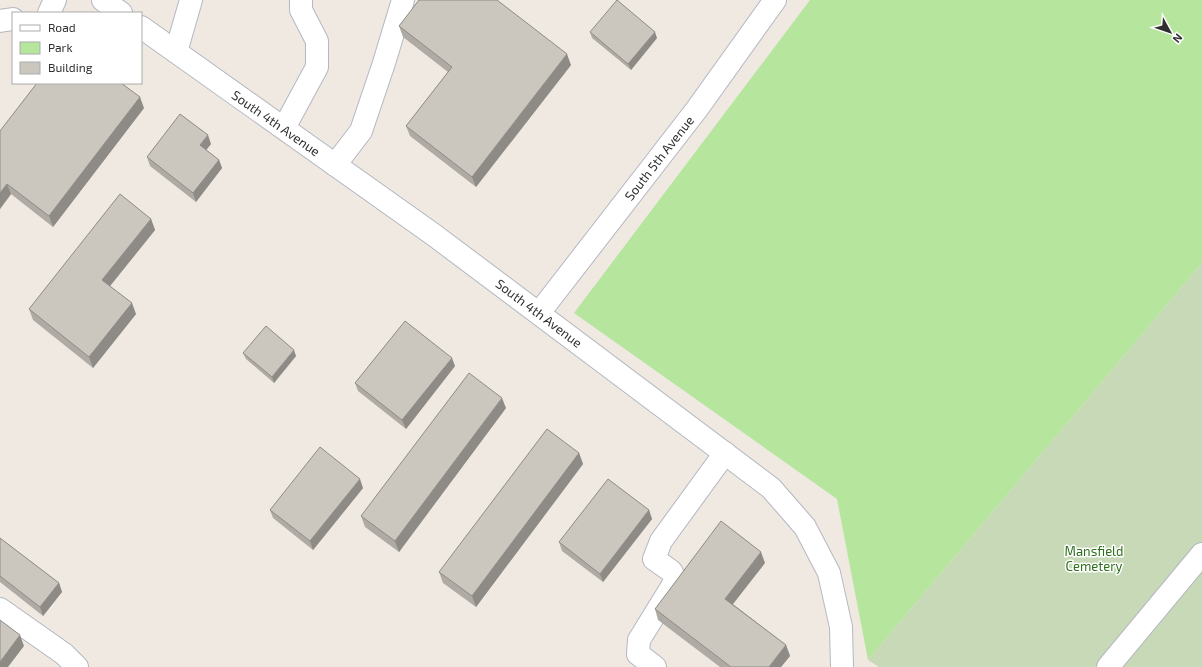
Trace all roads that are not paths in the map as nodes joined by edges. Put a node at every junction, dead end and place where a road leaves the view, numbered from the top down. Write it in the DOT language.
graph roads {
  1 [pos="55,0"];
  2 [pos="103,0"];
  3 [pos="191,0"];
  4 [pos="301,0"];
  5 [pos="403,0"];
  6 [pos="775,0"];
  7 [pos="49,12"];
  8 [pos="120,12"];
  9 [pos="12,19"];
  10 [pos="0,21"];
  11 [pos="142,28"];
  12 [pos="176,52"];
  13 [pos="284,128"];
  14 [pos="335,164"];
  15 [pos="539,313"];
  16 [pos="725,453"];
  17 [pos="1202,554"];
  18 [pos="0,608"];
  19 [pos="77,667"];
  20 [pos="655,667"];
  21 [pos="842,667"];
  22 [pos="1108,667"];
  1 -- 7 [label="street"];
  2 -- 8 [label="street"];
  3 -- 12 [label="street"];
  4 -- 13 [label="street"];
  5 -- 14 [label="street"];
  6 -- 15 [label="street, South 5th Avenue"];
  9 -- 10 [label="street"];
  11 -- 12 [label="street, South 4th Avenue"];
  12 -- 13 [label="street, South 4th Avenue"];
  13 -- 14 [label="street, South 4th Avenue"];
  14 -- 15 [label="street, South 4th Avenue"];
  15 -- 16 [label="street, South 4th Avenue"];
  16 -- 20 [label="street"];
  16 -- 21 [label="street, South 4th Avenue"];
  17 -- 22 [label="street"];
  18 -- 19 [label="street"];
}
